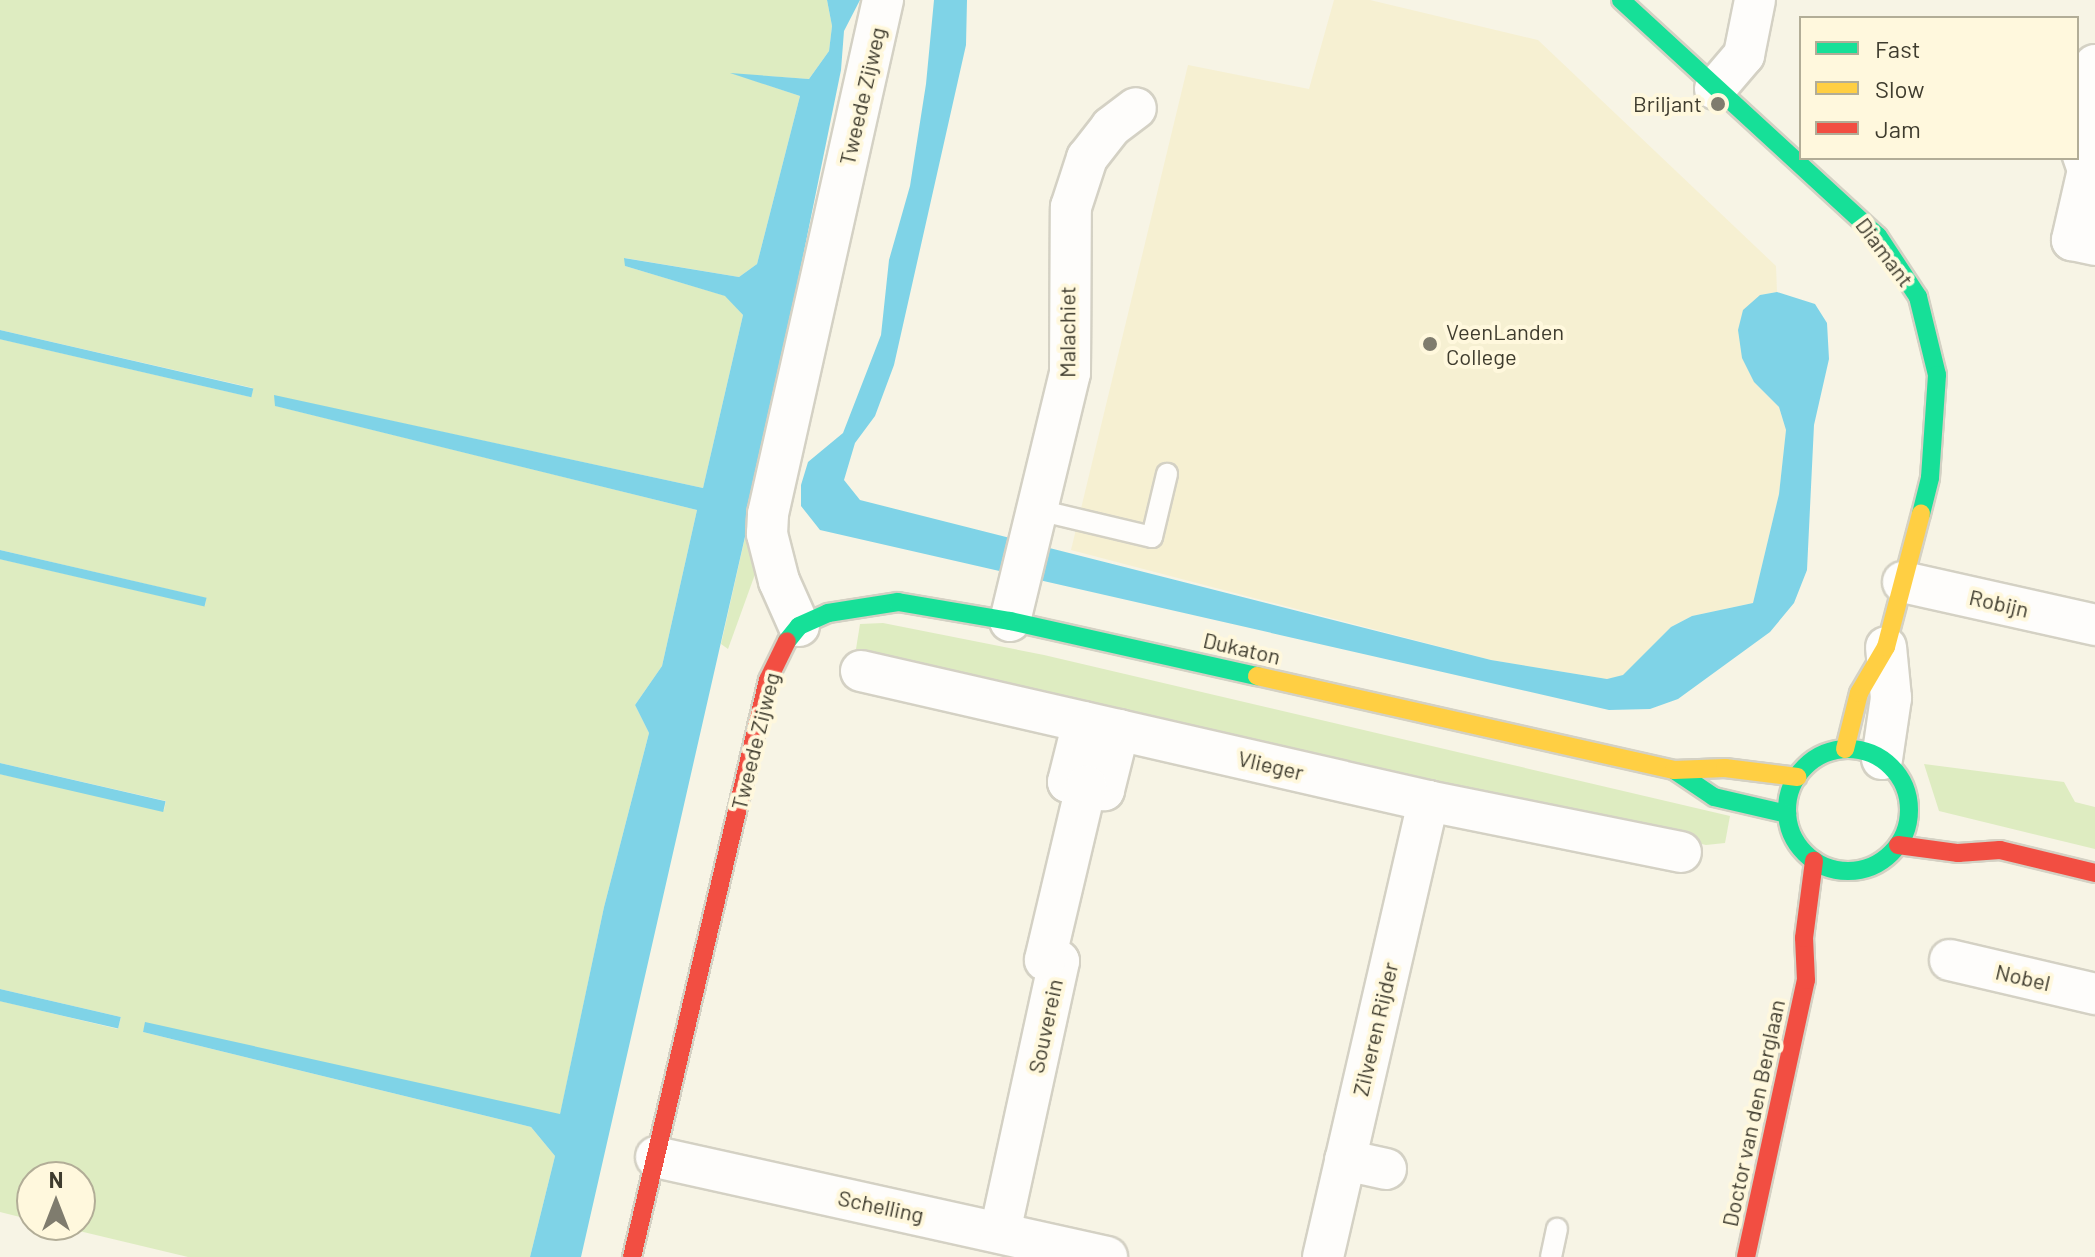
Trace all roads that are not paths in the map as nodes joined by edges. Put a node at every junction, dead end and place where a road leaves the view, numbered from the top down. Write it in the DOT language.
graph roads {
  1 [pos="883,0"];
  2 [pos="1621,0"];
  3 [pos="1755,0"];
  4 [pos="2095,65"];
  5 [pos="1715,89"];
  6 [pos="1136,108"];
  7 [pos="2095,245"];
  8 [pos="1167,474"];
  9 [pos="1034,525"];
  10 [pos="1903,582"];
  11 [pos="1010,621"];
  12 [pos="2095,625"];
  13 [pos="799,626"];
  14 [pos="1886,647"];
  15 [pos="861,671"];
  16 [pos="1101,726"];
  17 [pos="1863,754"];
  18 [pos="1674,770"];
  19 [pos="1797,777"];
  20 [pos="1428,801"];
  21 [pos="1910,809"];
  22 [pos="1787,814"];
  23 [pos="1934,816"];
  24 [pos="1978,835"];
  25 [pos="1898,845"];
  26 [pos="2000,850"];
  27 [pos="1681,852"];
  28 [pos="1814,861"];
  29 [pos="1850,871"];
  30 [pos="2095,873"];
  31 [pos="1843,895"];
  32 [pos="1828,946"];
  33 [pos="1950,960"];
  34 [pos="1806,980"];
  35 [pos="2095,994"];
  36 [pos="656,1157"];
  37 [pos="1345,1160"];
  38 [pos="1386,1169"];
  39 [pos="1557,1229"];
  40 [pos="1000,1232"];
  41 [pos="632,1257"];
  42 [pos="1107,1257"];
  43 [pos="1323,1257"];
  44 [pos="1551,1257"];
  45 [pos="1746,1257"];
  1 -- 13 [label="street, Tweede Zijweg"];
  2 -- 5 [label="street, Diamant"];
  3 -- 5 [label="street"];
  4 -- 7 [label="street"];
  5 -- 10 [label="street, Diamant"];
  6 -- 9 [label="street, Malachiet"];
  8 -- 9 [label="lane"];
  9 -- 11 [label="street, Malachiet"];
  10 -- 12 [label="street, Robijn"];
  10 -- 14 [label="street, Diamant"];
  11 -- 13 [label="street, Dukaton"];
  11 -- 18 [label="street, Dukaton"];
  13 -- 36 [label="street, Tweede Zijweg"];
  14 -- 17 [label="street, Diamant"];
  15 -- 16 [label="street, Vlieger"];
  16 -- 20 [label="street, Vlieger"];
  16 -- 40 [label="street, Souverein"];
  17 -- 19 [label="street"];
  17 -- 21 [label="street"];
  18 -- 19 [label="street, Dukaton"];
  18 -- 22 [label="street, Dukaton"];
  19 -- 22 [label="street"];
  20 -- 27 [label="street, Vlieger"];
  20 -- 37 [label="street, Zilveren Rijder"];
  21 -- 23 [label="street"];
  21 -- 25 [label="street"];
  22 -- 28 [label="street"];
  24 -- 26 [label="street"];
  25 -- 26 [label="street"];
  25 -- 29 [label="street"];
  26 -- 30 [label="street"];
  28 -- 29 [label="street"];
  28 -- 34 [label="street, Doctor van den Berglaan"];
  29 -- 31 [label="street"];
  32 -- 34 [label="street, Doctor van den Berglaan"];
  33 -- 35 [label="street, Nobel"];
  34 -- 45 [label="street, Doctor van den Berglaan"];
  36 -- 40 [label="street, Schelling"];
  36 -- 41 [label="street, Tweede Zijweg"];
  37 -- 38 [label="street"];
  37 -- 43 [label="street, Zilveren Rijder"];
  39 -- 44 [label="lane"];
  40 -- 42 [label="street, Schelling"];
}
